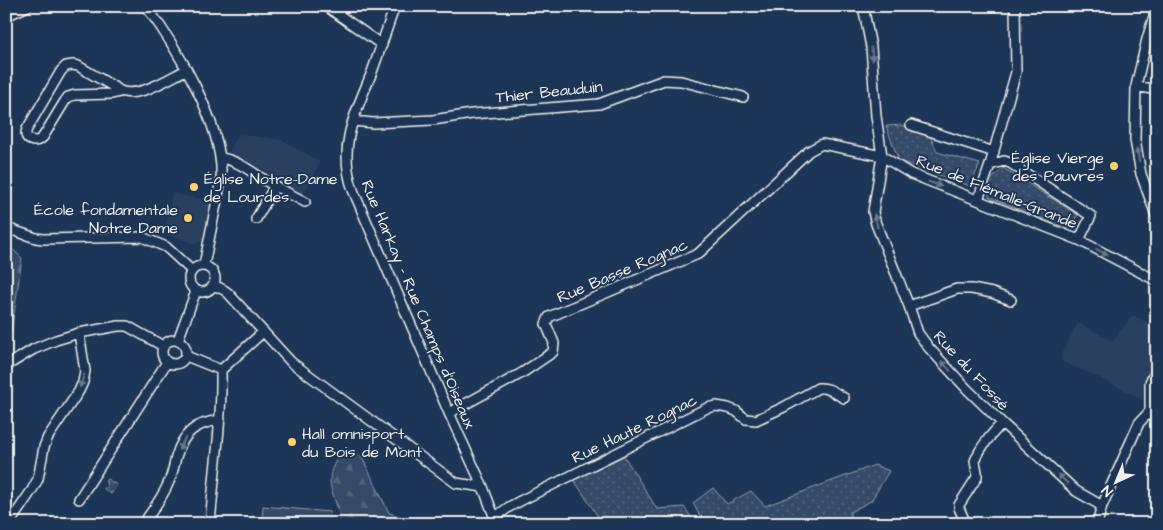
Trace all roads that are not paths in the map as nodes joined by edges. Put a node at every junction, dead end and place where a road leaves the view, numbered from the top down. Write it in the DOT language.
graph roads {
  1 [pos="28,6"];
  2 [pos="146,6"];
  3 [pos="326,6"];
  4 [pos="395,6"];
  5 [pos="863,6"];
  6 [pos="1014,6"];
  7 [pos="1157,6"];
  8 [pos="6,16"];
  9 [pos="382,45"];
  10 [pos="186,70"];
  11 [pos="1136,86"];
  12 [pos="1157,90"];
  13 [pos="120,92"];
  14 [pos="743,97"];
  15 [pos="353,121"];
  16 [pos="911,125"];
  17 [pos="994,152"];
  18 [pos="882,156"];
  19 [pos="221,158"];
  20 [pos="990,166"];
  21 [pos="275,186"];
  22 [pos="978,200"];
  23 [pos="305,202"];
  24 [pos="1157,218"];
  25 [pos="256,219"];
  26 [pos="6,228"];
  27 [pos="1079,240"];
  28 [pos="204,265"];
  29 [pos="191,270"];
  30 [pos="1157,281"];
  31 [pos="214,285"];
  32 [pos="196,291"];
  33 [pos="1011,300"];
  34 [pos="909,306"];
  35 [pos="263,332"];
  36 [pos="79,333"];
  37 [pos="178,340"];
  38 [pos="163,346"];
  39 [pos="186,356"];
  40 [pos="167,362"];
  41 [pos="6,366"];
  42 [pos="1157,369"];
  43 [pos="221,370"];
  44 [pos="844,398"];
  45 [pos="1150,411"];
  46 [pos="449,413"];
  47 [pos="220,420"];
  48 [pos="1157,422"];
  49 [pos="1002,423"];
  50 [pos="482,488"];
  51 [pos="80,499"];
  52 [pos="1102,506"];
  53 [pos="496,521"];
  54 [pos="9,524"];
  55 [pos="143,524"];
  56 [pos="210,524"];
  57 [pos="966,524"];
  58 [pos="1097,524"];
  1 -- 8 [label="street"];
  2 -- 10 [label="street"];
  3 -- 9 [label="street"];
  4 -- 9 [label="street, Rue Harkay - Rue Champs d'Oiseaux"];
  5 -- 18 [label="street, one-way"];
  6 -- 17 [label="street"];
  7 -- 11 [label="street"];
  9 -- 15 [label="street, Rue Harkay - Rue Champs d'Oiseaux"];
  10 -- 13 [label="street"];
  10 -- 19 [label="street"];
  11 -- 12 [label="street"];
  24 -- 11 [label="street, one-way"];
  13 -- 13 [label="street"];
  14 -- 15 [label="street, Thier Beauduin"];
  15 -- 46 [label="street, Rue Harkay - Rue Champs d'Oiseaux"];
  16 -- 17 [label="street"];
  17 -- 20 [label="street"];
  18 -- 22 [label="street, Rue de Flémalle-Grande, one-way"];
  34 -- 18 [label="street, Rue du Fossé, one-way"];
  18 -- 46 [label="street, Rue Basse Rognac"];
  19 -- 21 [label="street"];
  19 -- 28 [label="street"];
  20 -- 22 [label="street"];
  20 -- 27 [label="street"];
  21 -- 23 [label="street"];
  21 -- 25 [label="street"];
  22 -- 27 [label="street, Rue de Flémalle-Grande"];
  26 -- 29 [label="street"];
  27 -- 30 [label="street, Rue de Flémalle-Grande, one-way"];
  28 -- 29 [label="street"];
  28 -- 31 [label="street"];
  29 -- 32 [label="street"];
  31 -- 32 [label="street"];
  31 -- 35 [label="street"];
  32 -- 37 [label="street"];
  33 -- 34 [label="street"];
  49 -- 34 [label="street, Rue du Fossé, one-way"];
  35 -- 43 [label="street"];
  35 -- 50 [label="street"];
  36 -- 38 [label="street"];
  36 -- 41 [label="street"];
  36 -- 54 [label="street, one-way"];
  37 -- 38 [label="street"];
  37 -- 39 [label="street"];
  38 -- 40 [label="street"];
  39 -- 40 [label="street"];
  39 -- 43 [label="street"];
  40 -- 51 [label="street"];
  42 -- 45 [label="street"];
  43 -- 47 [label="street"];
  44 -- 53 [label="street, Rue Haute Rognac"];
  45 -- 48 [label="street"];
  45 -- 52 [label="street"];
  46 -- 50 [label="street, Rue Harkay - Rue Champs d'Oiseaux"];
  47 -- 55 [label="street, one-way"];
  47 -- 56 [label="street"];
  52 -- 49 [label="street, Rue du Fossé, one-way"];
  49 -- 57 [label="street"];
  50 -- 53 [label="street, Rue Harkay - Rue Champs d'Oiseaux"];
  52 -- 58 [label="street"];
}
